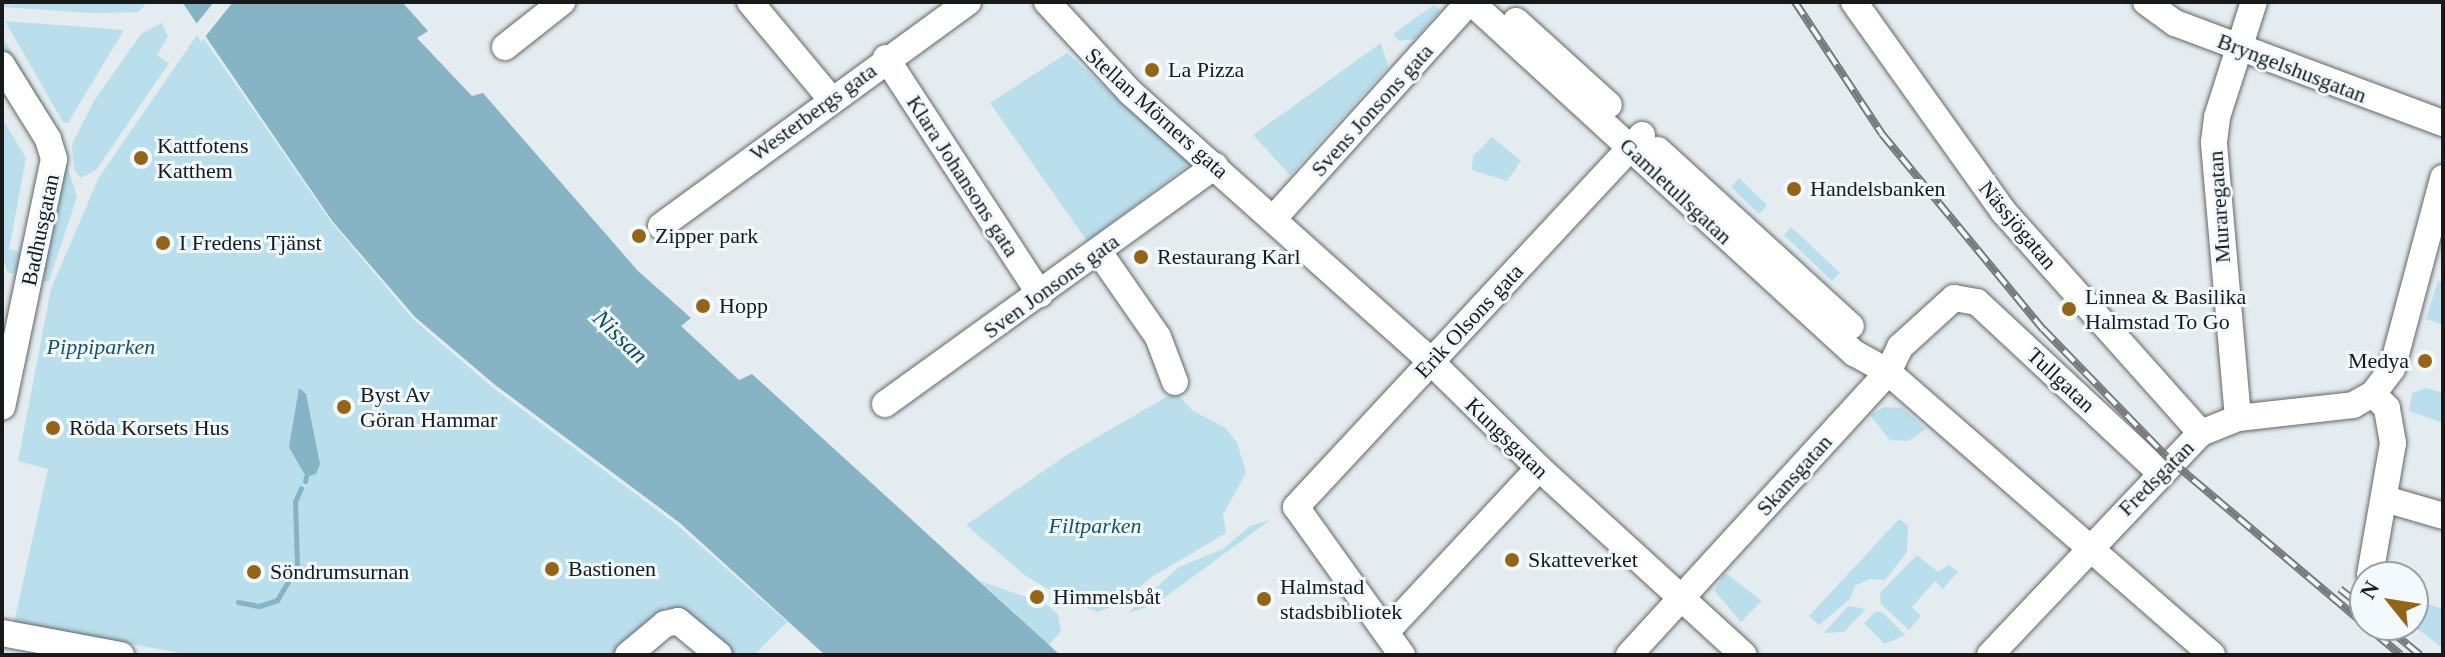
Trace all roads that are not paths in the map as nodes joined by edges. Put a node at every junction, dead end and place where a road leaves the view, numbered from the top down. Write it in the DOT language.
graph roads {
  1 [pos="562,2"];
  2 [pos="750,2"];
  3 [pos="968,2"];
  4 [pos="1047,2"];
  5 [pos="1470,2"];
  6 [pos="1495,2"];
  7 [pos="1854,2"];
  8 [pos="2146,2"];
  9 [pos="2254,2"];
  10 [pos="505,47"];
  11 [pos="2238,47"];
  12 [pos="886,58"];
  13 [pos="2,65"];
  14 [pos="830,98"];
  15 [pos="2443,123"];
  16 [pos="1636,141"];
  17 [pos="1215,166"];
  18 [pos="2443,178"];
  19 [pos="1274,218"];
  20 [pos="661,226"];
  21 [pos="2435,238"];
  22 [pos="1099,252"];
  23 [pos="1040,294"];
  24 [pos="14,296"];
  25 [pos="1959,296"];
  26 [pos="1429,363"];
  27 [pos="1888,372"];
  28 [pos="1175,382"];
  29 [pos="2373,394"];
  30 [pos="885,404"];
  31 [pos="2,407"];
  32 [pos="2238,418"];
  33 [pos="2201,433"];
  34 [pos="1539,468"];
  35 [pos="2159,472"];
  36 [pos="2385,499"];
  37 [pos="2443,516"];
  38 [pos="2091,547"];
  39 [pos="2373,561"];
  40 [pos="1681,599"];
  41 [pos="1387,631"];
  42 [pos="3,638"];
  43 [pos="121,655"];
  44 [pos="628,655"];
  45 [pos="719,655"];
  46 [pos="1402,655"];
  47 [pos="1629,655"];
  48 [pos="1744,655"];
  49 [pos="1990,655"];
  50 [pos="2212,655"];
  1 -- 10 [label="street"];
  2 -- 14 [label="street"];
  3 -- 12 [label="street, Westerbergs gata"];
  4 -- 17 [label="street, Stellan Mörners gata"];
  5 -- 16 [label="street, Gamletullsgatan"];
  5 -- 19 [label="street, Svens Jonsons gata"];
  6 -- 16 [label="street, Gamletullsgatan"];
  7 -- 33 [label="street, Nässjögatan"];
  8 -- 11 [label="street, Bryngelshusgatan"];
  9 -- 11 [label="street, Muraregatan"];
  11 -- 15 [label="street, Bryngelshusgatan"];
  11 -- 32 [label="street, Muraregatan"];
  12 -- 14 [label="street, Westerbergs gata"];
  12 -- 23 [label="street, Klara Johansons gata"];
  13 -- 24 [label="street, Badhusgatan"];
  14 -- 20 [label="street, Westerbergs gata"];
  16 -- 26 [label="street, Erik Olsons gata"];
  16 -- 27 [label="street, Gamletullsgatan"];
  17 -- 19 [label="street, Stellan Mörners gata"];
  17 -- 22 [label="street, Sven Jonsons gata"];
  18 -- 21 [label="street"];
  19 -- 26 [label="street, Kungsgatan"];
  21 -- 29 [label="street"];
  22 -- 23 [label="street, Sven Jonsons gata"];
  22 -- 28 [label="street"];
  23 -- 30 [label="street, Sven Jonsons gata"];
  24 -- 31 [label="street, Badhusgatan"];
  25 -- 27 [label="street, Skansgatan"];
  25 -- 35 [label="street, Tullgatan"];
  26 -- 34 [label="street, Kungsgatan"];
  26 -- 41 [label="street, Erik Olsons gata"];
  27 -- 38 [label="street, Gamletullsgatan"];
  27 -- 40 [label="street, Skansgatan"];
  29 -- 32 [label="street, Fredsgatan"];
  29 -- 36 [label="street"];
  32 -- 33 [label="street, Fredsgatan"];
  33 -- 35 [label="street, Fredsgatan"];
  34 -- 40 [label="street, Kungsgatan"];
  34 -- 41 [label="street"];
  35 -- 38 [label="street, Fredsgatan"];
  36 -- 37 [label="street"];
  36 -- 39 [label="street"];
  38 -- 49 [label="street, Fredsgatan"];
  38 -- 50 [label="street, Gamletullsgatan"];
  40 -- 47 [label="street, Skansgatan"];
  40 -- 48 [label="street, Kungsgatan"];
  41 -- 46 [label="street"];
  42 -- 43 [label="street"];
  44 -- 45 [label="street"];
}
